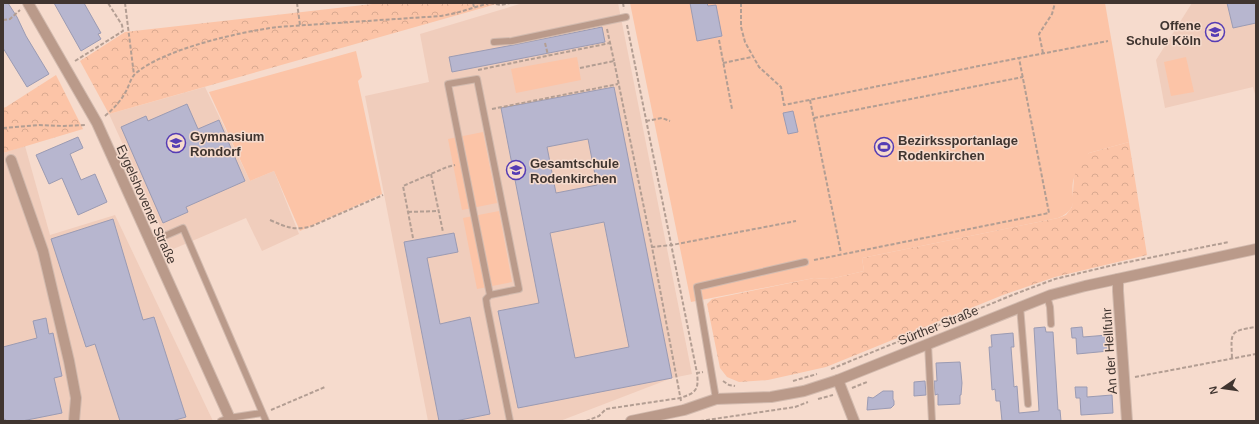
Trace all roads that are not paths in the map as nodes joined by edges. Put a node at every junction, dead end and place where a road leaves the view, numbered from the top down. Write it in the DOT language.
graph roads {
  1 [pos="30,4"];
  2 [pos="626,17"];
  3 [pos="494,42"];
  4 [pos="11,160"];
  5 [pos="150,242"];
  6 [pos="1256,249"];
  7 [pos="805,262"];
  8 [pos="1118,279"];
  9 [pos="490,295"];
  10 [pos="1047,296"];
  11 [pos="1020,306"];
  12 [pos="1051,324"];
  13 [pos="928,344"];
  14 [pos="838,380"];
  15 [pos="716,399"];
  16 [pos="1028,404"];
  17 [pos="262,412"];
  18 [pos="227,420"];
  19 [pos="74,421"];
  20 [pos="266,421"];
  21 [pos="510,421"];
  22 [pos="631,421"];
  23 [pos="854,421"];
  24 [pos="932,421"];
  25 [pos="1127,421"];
  1 -- 5 [label="street, Eygelshovener Straße"];
  2 -- 3 [label="lane"];
  4 -- 19 [label="street"];
  5 -- 17 [label="lane"];
  5 -- 18 [label="street, Eygelshovener Straße"];
  6 -- 8 [label="street, Sürther Straße"];
  7 -- 15 [label="lane"];
  8 -- 10 [label="street, Sürther Straße"];
  8 -- 25 [label="street, An der Hellfuhr"];
  9 -- 9 [label="lane"];
  9 -- 21 [label="lane"];
  10 -- 11 [label="street, Sürther Straße"];
  10 -- 12 [label="lane"];
  11 -- 13 [label="street, Sürther Straße"];
  11 -- 16 [label="lane"];
  13 -- 14 [label="street, Sürther Straße"];
  13 -- 24 [label="lane"];
  14 -- 15 [label="street, Sürther Straße"];
  14 -- 23 [label="street"];
  15 -- 22 [label="street, Sürther Straße"];
  17 -- 18 [label="lane"];
  17 -- 20 [label="lane"];
}
